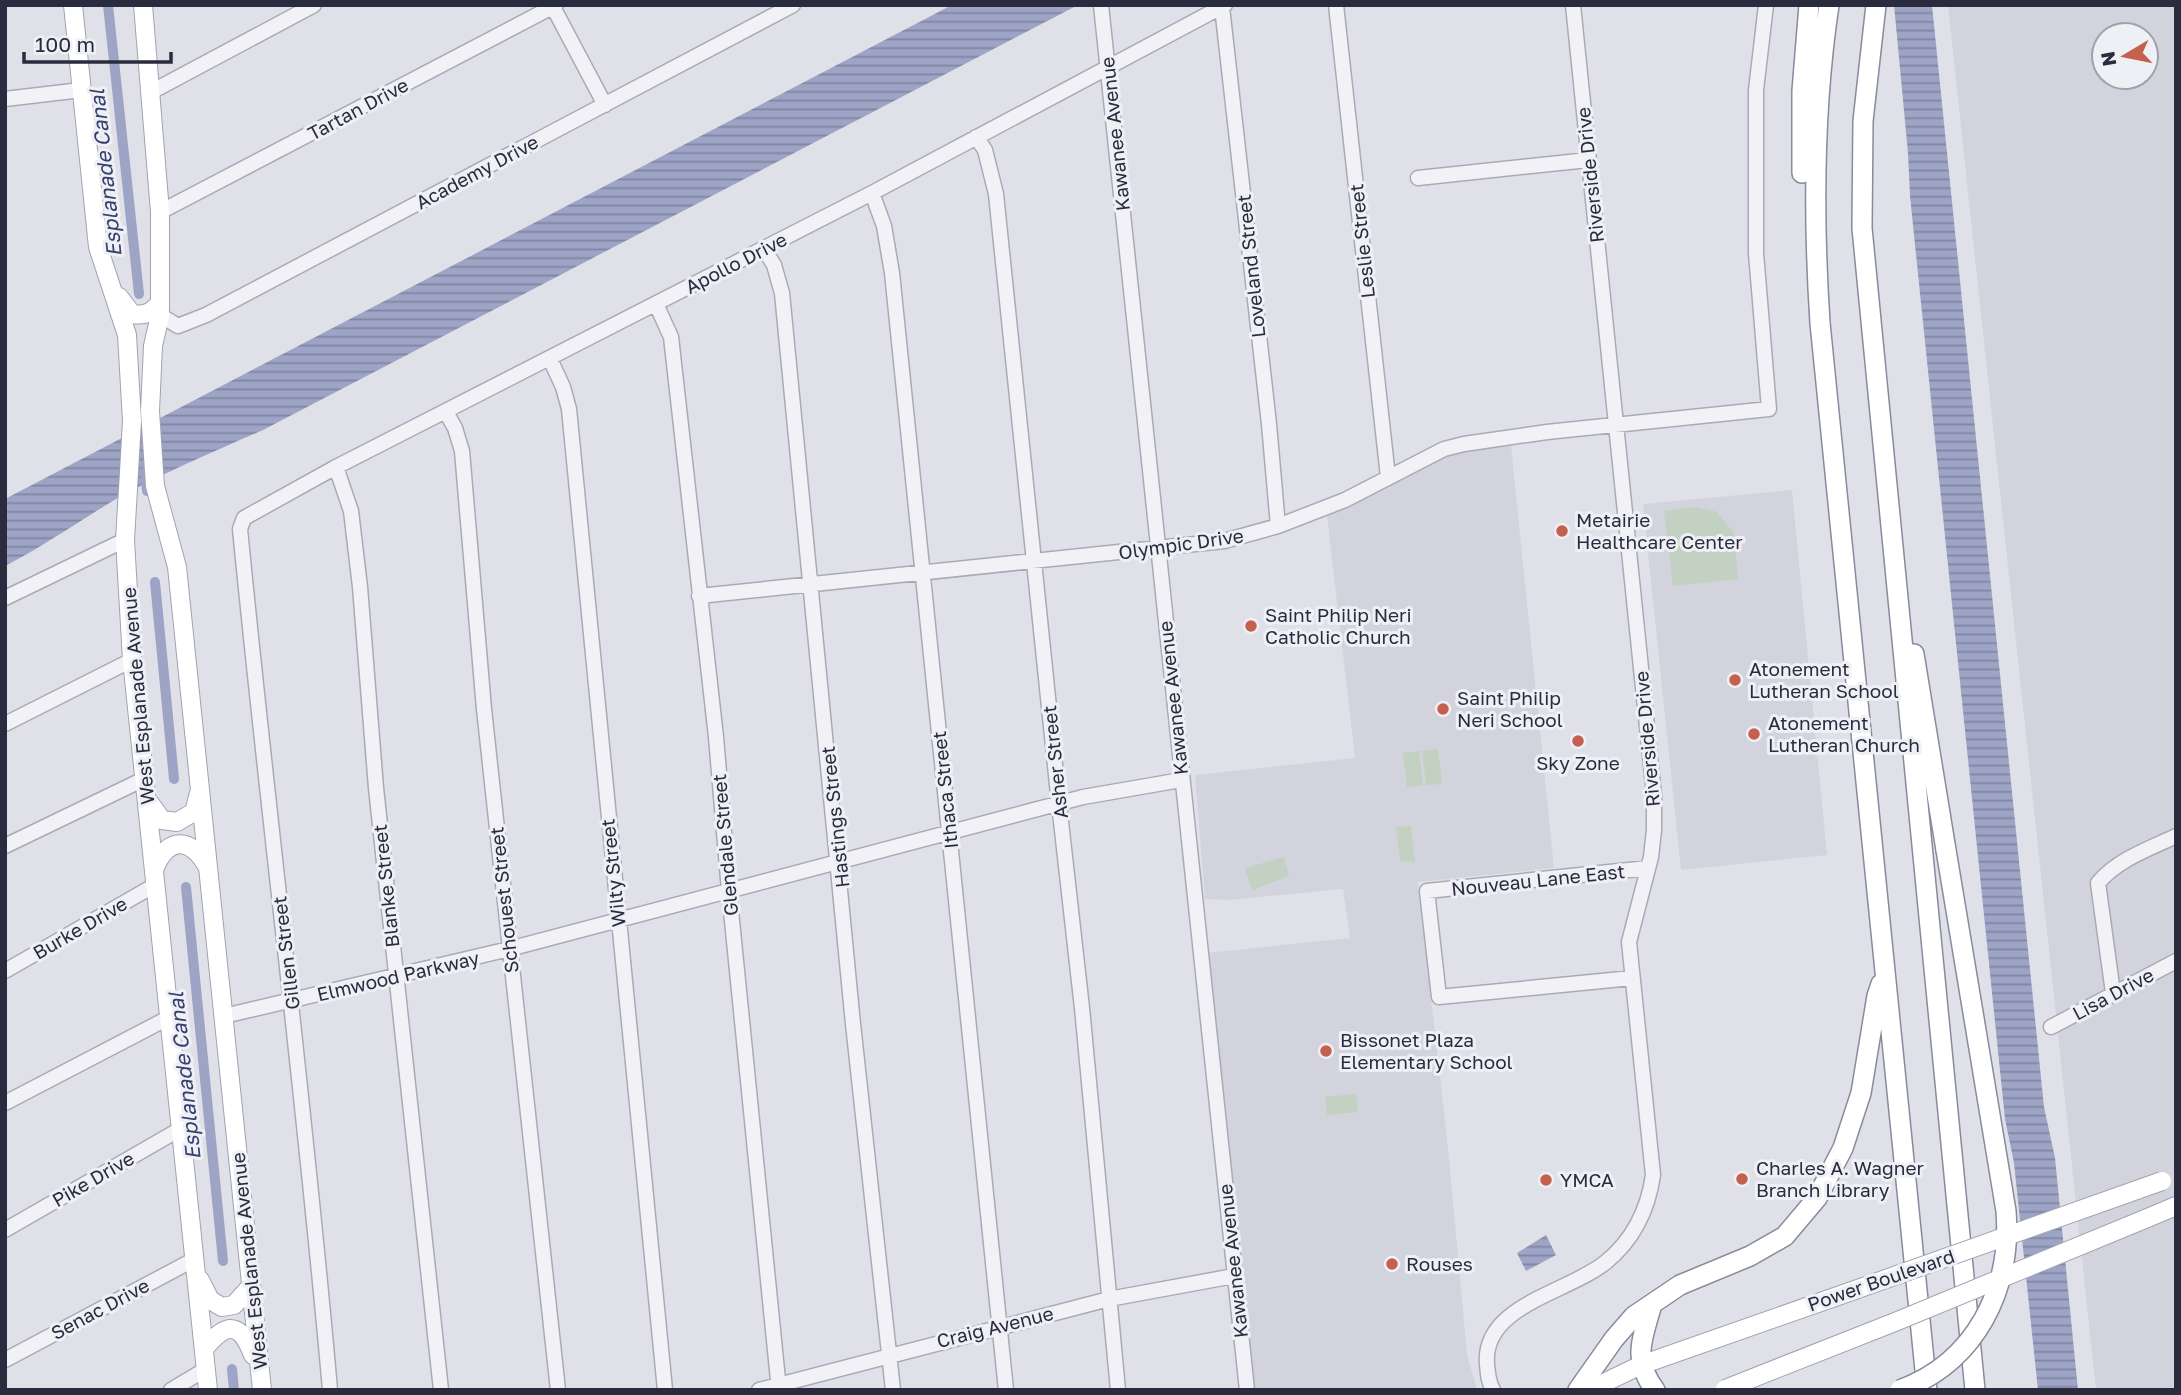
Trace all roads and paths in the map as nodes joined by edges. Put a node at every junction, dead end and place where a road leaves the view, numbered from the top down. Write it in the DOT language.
graph roads {
  1 [pos="73,5"];
  2 [pos="143,5"];
  3 [pos="314,5"];
  4 [pos="793,5"];
  5 [pos="1101,5"];
  6 [pos="1336,5"];
  7 [pos="1573,5"];
  8 [pos="1766,5"];
  9 [pos="1809,5"];
  10 [pos="1829,5"];
  11 [pos="1876,5"];
  12 [pos="554,6"];
  13 [pos="1224,6"];
  14 [pos="1107,68"];
  15 [pos="81,90"];
  16 [pos="150,92"];
  17 [pos="5,99"];
  18 [pos="605,105"];
  19 [pos="976,137"];
  20 [pos="1588,160"];
  21 [pos="1418,178"];
  22 [pos="872,193"];
  23 [pos="160,212"];
  24 [pos="764,249"];
  25 [pos="110,286"];
  26 [pos="656,304"];
  27 [pos="160,309"];
  28 [pos="1820,323"];
  29 [pos="550,359"];
  30 [pos="446,412"];
  31 [pos="1616,426"];
  32 [pos="1883,457"];
  33 [pos="336,467"];
  34 [pos="1388,477"];
  35 [pos="244,518"];
  36 [pos="1278,526"];
  37 [pos="125,540"];
  38 [pos="1157,550"];
  39 [pos="1034,562"];
  40 [pos="922,573"];
  41 [pos="812,585"];
  42 [pos="699,596"];
  43 [pos="5,598"];
  44 [pos="132,660"];
  45 [pos="5,724"];
  46 [pos="145,779"];
  47 [pos="1181,780"];
  48 [pos="201,787"];
  49 [pos="147,799"];
  50 [pos="1059,804"];
  51 [pos="950,832"];
  52 [pos="2176,836"];
  53 [pos="5,846"];
  54 [pos="839,861"];
  55 [pos="1648,868"];
  56 [pos="210,871"];
  57 [pos="155,877"];
  58 [pos="729,891"];
  59 [pos="618,921"];
  60 [pos="509,949"];
  61 [pos="2176,961"];
  62 [pos="5,971"];
  63 [pos="1885,973"];
  64 [pos="396,977"];
  65 [pos="1632,978"];
  66 [pos="2113,993"];
  67 [pos="291,1001"];
  68 [pos="224,1016"];
  69 [pos="170,1017"];
  70 [pos="2050,1027"];
  71 [pos="5,1103"];
  72 [pos="182,1128"];
  73 [pos="2169,1179"];
  74 [pos="2176,1206"];
  75 [pos="5,1230"];
  76 [pos="196,1266"];
  77 [pos="1234,1276"];
  78 [pos="251,1286"];
  79 [pos="1109,1299"];
  80 [pos="1652,1304"];
  81 [pos="1000,1326"];
  82 [pos="204,1349"];
  83 [pos="890,1355"];
  84 [pos="5,1360"];
  85 [pos="1641,1365"];
  86 [pos="206,1369"];
  87 [pos="260,1371"];
  88 [pos="779,1387"];
  89 [pos="1724,1389"];
  90 [pos="171,1390"];
  91 [pos="208,1390"];
  92 [pos="262,1390"];
  93 [pos="330,1390"];
  94 [pos="441,1390"];
  95 [pos="558,1390"];
  96 [pos="665,1390"];
  97 [pos="759,1390"];
  98 [pos="894,1390"];
  99 [pos="1006,1390"];
  100 [pos="1118,1390"];
  101 [pos="1247,1390"];
  102 [pos="1493,1390"];
  103 [pos="1578,1390"];
  104 [pos="1589,1390"];
  105 [pos="1655,1390"];
  106 [pos="1900,1390"];
  107 [pos="1927,1390"];
  108 [pos="1975,1390"];
  1 -- 15 [label="main road, West Esplanade Avenue"];
  2 -- 16 [label="main road, West Esplanade Avenue"];
  3 -- 16 [label="street"];
  4 -- 18 [label="street, Academy Drive"];
  5 -- 14 [label="street, Kawanee Avenue"];
  6 -- 34 [label="street, Leslie Street"];
  7 -- 20 [label="street, Riverside Drive"];
  8 -- 31 [label="street, Olympic Drive"];
  9 -- 28 [label="highway"];
  10 -- 28 [label="highway"];
  11 -- 32 [label="highway"];
  12 -- 18 [label="street"];
  12 -- 23 [label="street, Tartan Drive"];
  13 -- 14 [label="street, Apollo Drive"];
  13 -- 36 [label="street, Loveland Street"];
  14 -- 19 [label="street, Apollo Drive"];
  14 -- 38 [label="street, Kawanee Avenue"];
  15 -- 17 [label="street"];
  15 -- 25 [label="main road, West Esplanade Avenue"];
  16 -- 23 [label="main road, West Esplanade Avenue"];
  18 -- 27 [label="street, Academy Drive"];
  19 -- 22 [label="street, Apollo Drive"];
  19 -- 39 [label="street, Asher Street"];
  20 -- 21 [label="street"];
  20 -- 31 [label="street, Riverside Drive"];
  22 -- 24 [label="street, Apollo Drive"];
  22 -- 40 [label="street, Ithaca Street"];
  23 -- 27 [label="main road, West Esplanade Avenue"];
  24 -- 26 [label="street, Apollo Drive"];
  24 -- 41 [label="street, Hastings Street"];
  25 -- 27 [label="main road"];
  25 -- 37 [label="main road, West Esplanade Avenue"];
  26 -- 29 [label="street, Apollo Drive"];
  26 -- 42 [label="street, Glendale Street"];
  27 -- 48 [label="main road, West Esplanade Avenue"];
  28 -- 63 [label="highway"];
  29 -- 30 [label="street, Apollo Drive"];
  29 -- 59 [label="street, Wilty Street"];
  30 -- 33 [label="street, Apollo Drive"];
  30 -- 60 [label="street, Schouest Street"];
  31 -- 34 [label="street, Olympic Drive"];
  31 -- 55 [label="street, Riverside Drive"];
  32 -- 106 [label="highway, bridge"];
  32 -- 108 [label="highway"];
  33 -- 35 [label="street, Apollo Drive"];
  33 -- 64 [label="street, Blanke Street"];
  34 -- 36 [label="street, Olympic Drive"];
  35 -- 67 [label="street, Gillen Street"];
  36 -- 38 [label="street, Olympic Drive"];
  37 -- 43 [label="street"];
  37 -- 44 [label="main road, West Esplanade Avenue"];
  38 -- 39 [label="street, Olympic Drive"];
  38 -- 47 [label="street, Kawanee Avenue"];
  39 -- 40 [label="street, Olympic Drive"];
  39 -- 50 [label="street, Asher Street"];
  40 -- 41 [label="street, Olympic Drive"];
  40 -- 51 [label="street, Ithaca Street"];
  41 -- 42 [label="street, Olympic Drive"];
  41 -- 54 [label="street, Hastings Street"];
  42 -- 58 [label="street, Glendale Street"];
  44 -- 45 [label="street"];
  44 -- 46 [label="main road, West Esplanade Avenue"];
  46 -- 49 [label="main road, West Esplanade Avenue"];
  46 -- 53 [label="street"];
  47 -- 50 [label="street, Elmwood Parkway"];
  47 -- 77 [label="street, Kawanee Avenue"];
  48 -- 49 [label="main road"];
  48 -- 56 [label="main road, West Esplanade Avenue"];
  49 -- 57 [label="main road, West Esplanade Avenue"];
  50 -- 51 [label="street, Elmwood Parkway"];
  50 -- 79 [label="street, Asher Street"];
  51 -- 54 [label="street, Elmwood Parkway"];
  51 -- 81 [label="street, Ithaca Street"];
  52 -- 66 [label="street"];
  54 -- 58 [label="street, Elmwood Parkway"];
  54 -- 83 [label="street, Hastings Street"];
  55 -- 65 [label="street, Riverside Drive"];
  55 -- 65 [label="street, Nouveau Lane East"];
  56 -- 57 [label="main road"];
  56 -- 68 [label="main road, West Esplanade Avenue"];
  57 -- 62 [label="street, Burke Drive"];
  57 -- 69 [label="main road, West Esplanade Avenue"];
  58 -- 59 [label="street, Elmwood Parkway"];
  58 -- 88 [label="street, Glendale Street"];
  59 -- 60 [label="street, Elmwood Parkway"];
  59 -- 96 [label="street, Wilty Street"];
  60 -- 64 [label="street, Elmwood Parkway"];
  60 -- 95 [label="street, Schouest Street"];
  61 -- 66 [label="street, Lisa Drive"];
  63 -- 80 [label="highway"];
  63 -- 107 [label="highway"];
  64 -- 67 [label="street, Elmwood Parkway"];
  64 -- 94 [label="street, Blanke Street"];
  65 -- 102 [label="street, Riverside Drive"];
  66 -- 70 [label="street, Lisa Drive"];
  67 -- 68 [label="street, Elmwood Parkway"];
  67 -- 93 [label="street, Gillen Street"];
  68 -- 78 [label="main road, West Esplanade Avenue"];
  69 -- 71 [label="street"];
  69 -- 72 [label="main road, West Esplanade Avenue"];
  72 -- 75 [label="street, Pike Drive"];
  72 -- 76 [label="main road, West Esplanade Avenue"];
  73 -- 85 [label="main road, Power Boulevard, bridge"];
  74 -- 89 [label="main road, Power Boulevard, bridge"];
  76 -- 78 [label="main road"];
  76 -- 82 [label="main road, West Esplanade Avenue"];
  76 -- 84 [label="street, Senac Drive"];
  77 -- 79 [label="street, Craig Avenue"];
  77 -- 101 [label="street, Kawanee Avenue"];
  78 -- 87 [label="main road, West Esplanade Avenue"];
  79 -- 81 [label="street, Craig Avenue"];
  79 -- 100 [label="street, Asher Street"];
  80 -- 85 [label="highway"];
  80 -- 103 [label="highway"];
  81 -- 83 [label="street, Craig Avenue"];
  81 -- 99 [label="street, Ithaca Street"];
  82 -- 86 [label="main road, West Esplanade Avenue"];
  82 -- 87 [label="main road"];
  83 -- 88 [label="street, Craig Avenue"];
  83 -- 98 [label="street, Hastings Street"];
  85 -- 104 [label="main road, Power Boulevard"];
  85 -- 105 [label="highway"];
  86 -- 90 [label="street"];
  86 -- 91 [label="main road, West Esplanade Avenue"];
  87 -- 92 [label="main road, West Esplanade Avenue"];
  88 -- 97 [label="street, Craig Avenue"];
}
